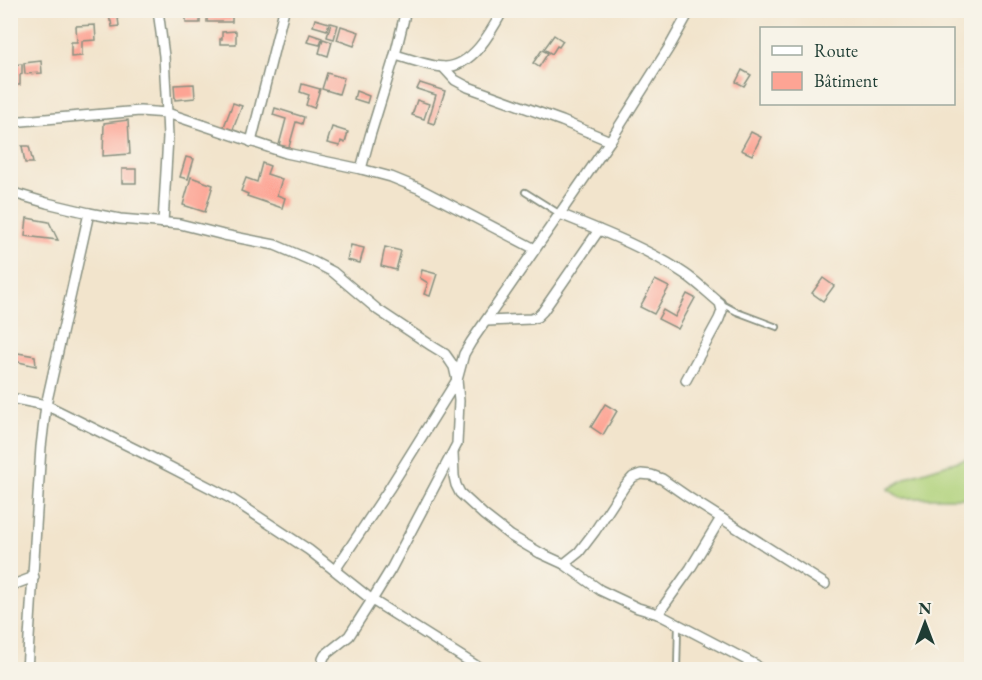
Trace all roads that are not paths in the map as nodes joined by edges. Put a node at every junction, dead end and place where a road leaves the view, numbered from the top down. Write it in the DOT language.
graph roads {
  1 [pos="158,10"];
  2 [pos="284,10"];
  3 [pos="406,10"];
  4 [pos="502,10"];
  5 [pos="690,10"];
  6 [pos="395,55"];
  7 [pos="443,67"];
  8 [pos="167,113"];
  9 [pos="10,122"];
  10 [pos="610,141"];
  11 [pos="251,142"];
  12 [pos="361,169"];
  13 [pos="10,192"];
  14 [pos="525,192"];
  15 [pos="89,213"];
  16 [pos="560,214"];
  17 [pos="163,223"];
  18 [pos="599,230"];
  19 [pos="535,249"];
  20 [pos="720,303"];
  21 [pos="487,321"];
  22 [pos="777,327"];
  23 [pos="457,380"];
  24 [pos="686,380"];
  25 [pos="10,398"];
  26 [pos="46,405"];
  27 [pos="453,450"];
  28 [pos="721,518"];
  29 [pos="564,564"];
  30 [pos="335,570"];
  31 [pos="34,577"];
  32 [pos="825,584"];
  33 [pos="10,586"];
  34 [pos="372,600"];
  35 [pos="658,614"];
  36 [pos="678,625"];
  37 [pos="756,665"];
  38 [pos="27,669"];
  39 [pos="322,669"];
  40 [pos="483,669"];
  41 [pos="677,669"];
  1 -- 8 [label="street"];
  2 -- 11 [label="street"];
  3 -- 6 [label="street"];
  4 -- 7 [label="street"];
  5 -- 10 [label="street"];
  6 -- 7 [label="street"];
  6 -- 12 [label="street"];
  7 -- 10 [label="street"];
  8 -- 9 [label="street"];
  8 -- 11 [label="street"];
  8 -- 17 [label="street"];
  10 -- 16 [label="street"];
  11 -- 12 [label="street"];
  12 -- 19 [label="street"];
  13 -- 15 [label="street"];
  14 -- 16 [label="lane"];
  15 -- 17 [label="street"];
  15 -- 26 [label="street"];
  16 -- 18 [label="street"];
  16 -- 19 [label="street"];
  17 -- 23 [label="street"];
  18 -- 20 [label="street"];
  18 -- 21 [label="street"];
  19 -- 21 [label="street"];
  20 -- 22 [label="lane"];
  20 -- 24 [label="street"];
  21 -- 23 [label="street"];
  23 -- 27 [label="street"];
  23 -- 30 [label="street"];
  25 -- 26 [label="street"];
  26 -- 30 [label="street"];
  26 -- 31 [label="street"];
  27 -- 29 [label="street"];
  27 -- 34 [label="street"];
  28 -- 29 [label="street"];
  28 -- 32 [label="street"];
  28 -- 35 [label="street"];
  29 -- 35 [label="street"];
  30 -- 34 [label="street"];
  31 -- 33 [label="street"];
  31 -- 38 [label="street"];
  34 -- 39 [label="street"];
  34 -- 40 [label="street"];
  35 -- 36 [label="street"];
  36 -- 37 [label="street"];
  36 -- 41 [label="lane"];
}
